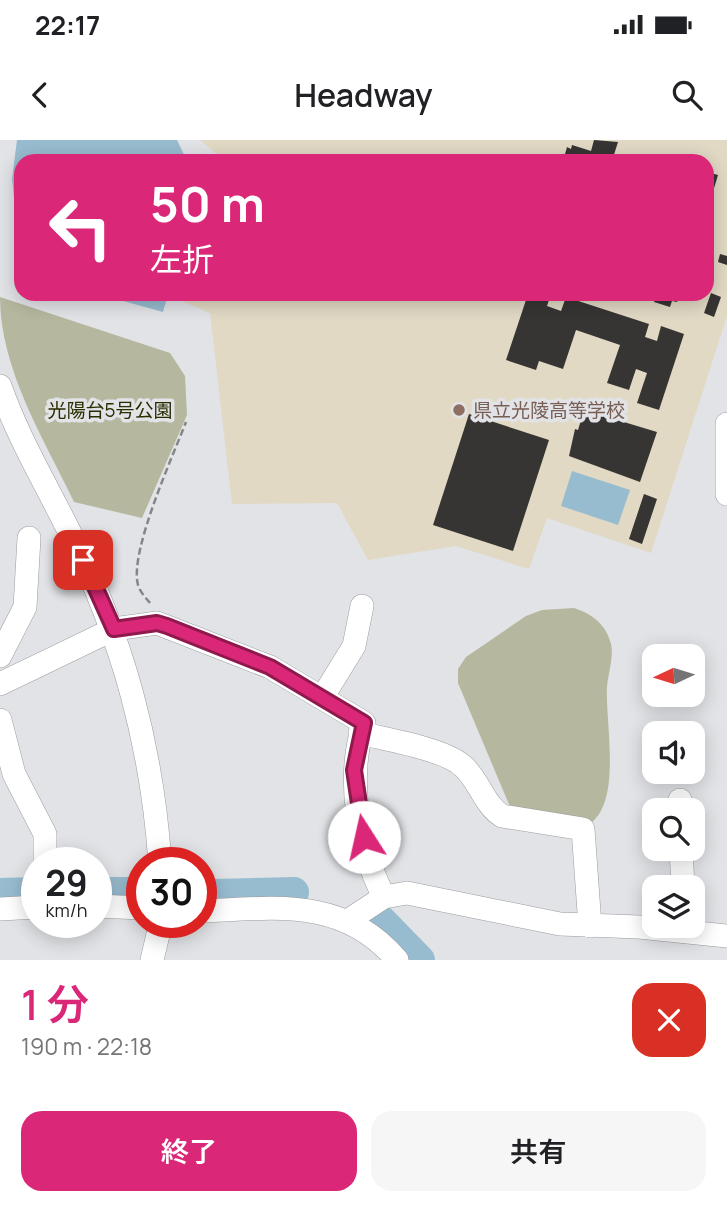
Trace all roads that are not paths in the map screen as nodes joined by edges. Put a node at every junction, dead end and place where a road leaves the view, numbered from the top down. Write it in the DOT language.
graph roads {
  1 [pos="0,386"];
  2 [pos="727,424"];
  3 [pos="727,494"];
  4 [pos="29,538"];
  5 [pos="362,606"];
  6 [pos="114,629"];
  7 [pos="0,656"];
  8 [pos="0,684"];
  9 [pos="322,698"];
  10 [pos="0,720"];
  11 [pos="360,733"];
  12 [pos="45,847"];
  13 [pos="158,847"];
  14 [pos="384,897"];
  15 [pos="21,908"];
  16 [pos="0,909"];
  17 [pos="217,911"];
  18 [pos="349,920"];
  19 [pos="590,926"];
  20 [pos="642,927"];
  21 [pos="705,932"];
  22 [pos="727,936"];
  23 [pos="157,938"];
  24 [pos="152,960"];
  25 [pos="397,960"];
  1 -- 6 [label="street"];
  2 -- 3 [label="street"];
  4 -- 7 [label="street"];
  5 -- 9 [label="street"];
  6 -- 8 [label="street"];
  6 -- 9 [label="street"];
  6 -- 13 [label="street"];
  9 -- 11 [label="street"];
  10 -- 12 [label="street"];
  11 -- 14 [label="street"];
  11 -- 19 [label="street"];
  14 -- 18 [label="street"];
  14 -- 19 [label="street"];
  15 -- 16 [label="street"];
  17 -- 18 [label="street"];
  18 -- 25 [label="street"];
  19 -- 20 [label="street"];
  21 -- 22 [label="street"];
  23 -- 24 [label="street"];
}
